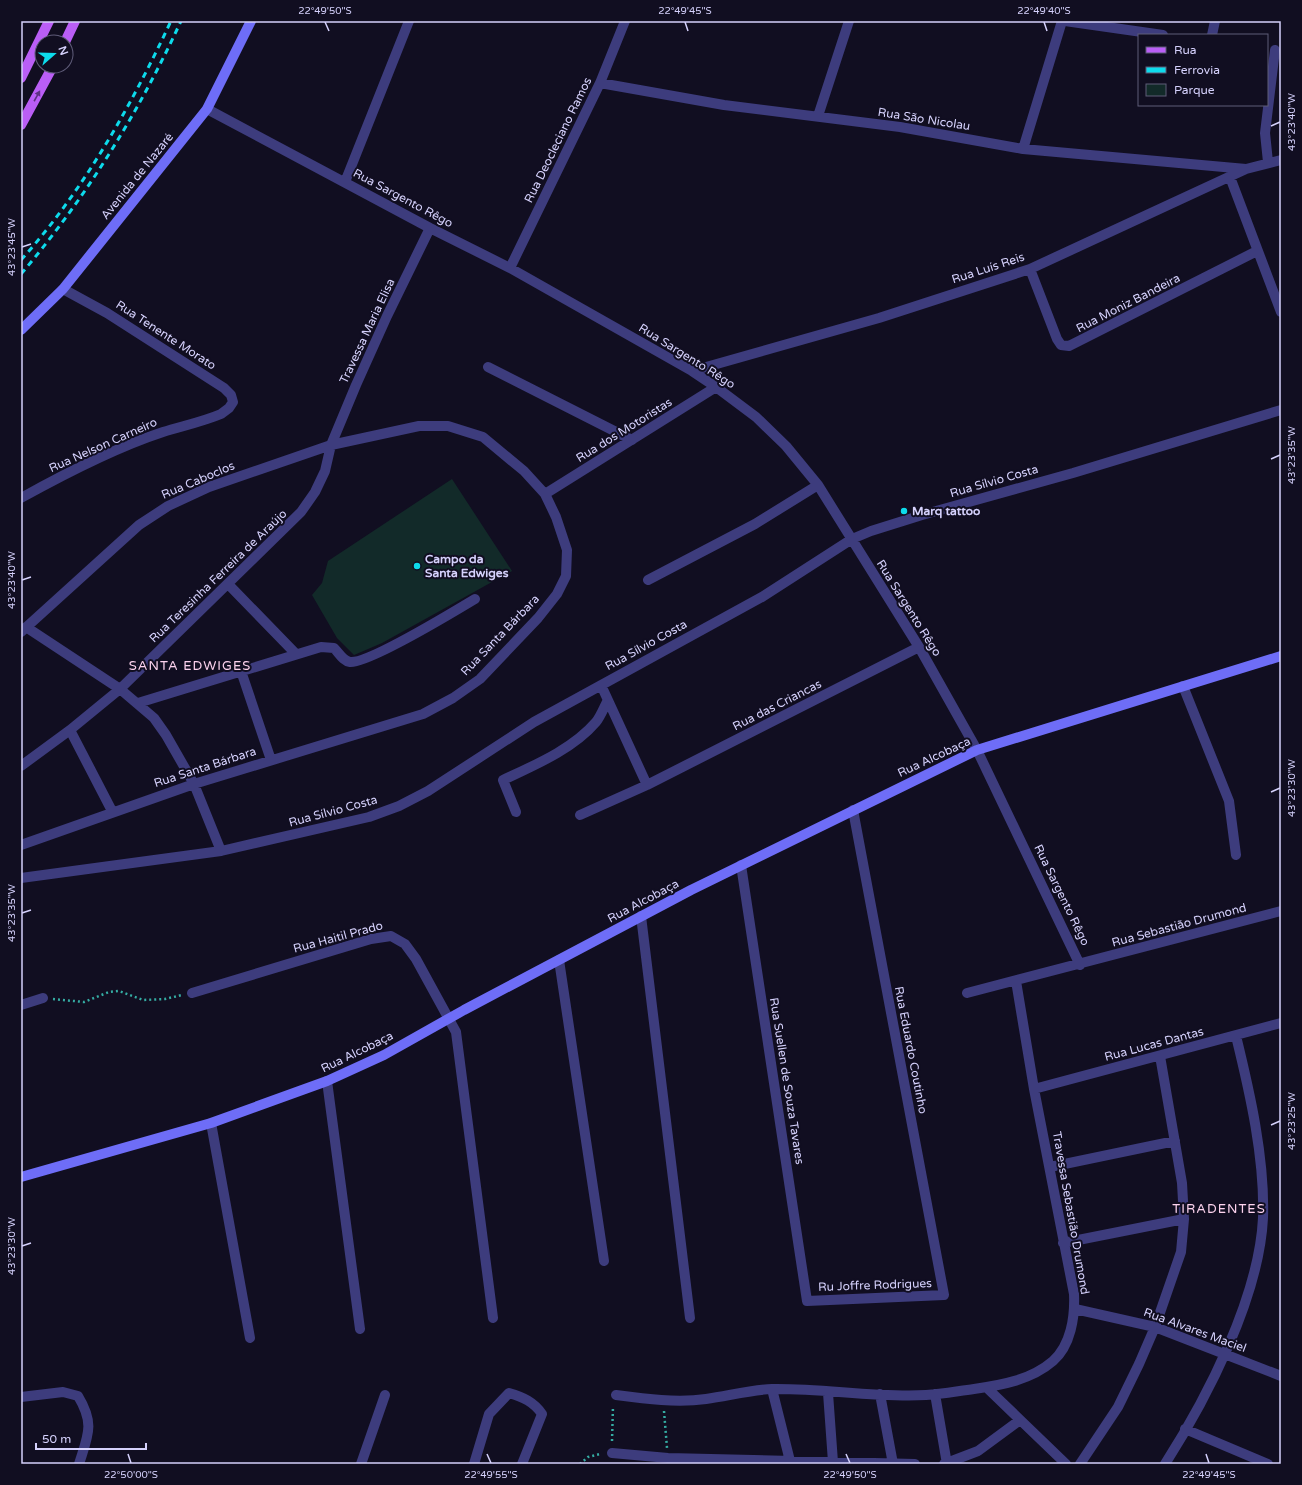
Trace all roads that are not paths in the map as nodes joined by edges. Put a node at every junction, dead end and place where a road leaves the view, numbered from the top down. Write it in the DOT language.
graph roads {
  1 [pos="50,21"];
  2 [pos="75,21"];
  3 [pos="251,21"];
  4 [pos="409,21"];
  5 [pos="625,21"];
  6 [pos="849,21"];
  7 [pos="1064,21"];
  8 [pos="1215,21"];
  9 [pos="1124,25"];
  10 [pos="69,34"];
  11 [pos="1159,34"];
  12 [pos="1212,34"];
  13 [pos="1274,50"];
  14 [pos="49,74"];
  15 [pos="21,78"];
  16 [pos="600,83"];
  17 [pos="1268,105"];
  18 [pos="1268,106"];
  19 [pos="207,109"];
  20 [pos="818,116"];
  21 [pos="21,125"];
  22 [pos="1023,149"];
  23 [pos="1281,160"];
  24 [pos="1268,162"];
  25 [pos="1246,169"];
  26 [pos="1230,177"];
  27 [pos="345,182"];
  28 [pos="430,228"];
  29 [pos="1257,251"];
  30 [pos="510,268"];
  31 [pos="1030,269"];
  32 [pos="63,289"];
  33 [pos="1281,312"];
  34 [pos="21,330"];
  35 [pos="488,367"];
  36 [pos="692,371"];
  37 [pos="716,387"];
  38 [pos="1281,410"];
  39 [pos="221,414"];
  40 [pos="632,440"];
  41 [pos="331,445"];
  42 [pos="818,485"];
  43 [pos="545,494"];
  44 [pos="21,498"];
  45 [pos="852,539"];
  46 [pos="648,580"];
  47 [pos="228,584"];
  48 [pos="475,599"];
  49 [pos="24,630"];
  50 [pos="919,647"];
  51 [pos="296,654"];
  52 [pos="1281,656"];
  53 [pos="241,671"];
  54 [pos="601,685"];
  55 [pos="1183,686"];
  56 [pos="120,689"];
  57 [pos="608,700"];
  58 [pos="138,703"];
  59 [pos="70,730"];
  60 [pos="977,750"];
  61 [pos="271,760"];
  62 [pos="21,766"];
  63 [pos="194,784"];
  64 [pos="647,785"];
  65 [pos="853,810"];
  66 [pos="112,812"];
  67 [pos="516,812"];
  68 [pos="580,815"];
  69 [pos="21,845"];
  70 [pos="221,851"];
  71 [pos="1236,855"];
  72 [pos="741,866"];
  73 [pos="21,878"];
  74 [pos="1281,911"];
  75 [pos="641,916"];
  76 [pos="558,960"];
  77 [pos="1080,965"];
  78 [pos="1016,982"];
  79 [pos="192,993"];
  80 [pos="967,993"];
  81 [pos="43,998"];
  82 [pos="21,1006"];
  83 [pos="448,1019"];
  84 [pos="1281,1023"];
  85 [pos="1236,1036"];
  86 [pos="1160,1056"];
  87 [pos="328,1081"];
  88 [pos="1034,1089"];
  89 [pos="211,1123"];
  90 [pos="1176,1141"];
  91 [pos="1050,1168"];
  92 [pos="21,1177"];
  93 [pos="1184,1219"];
  94 [pos="1063,1243"];
  95 [pos="604,1261"];
  96 [pos="944,1296"];
  97 [pos="807,1301"];
  98 [pos="1075,1309"];
  99 [pos="493,1318"];
  100 [pos="690,1318"];
  101 [pos="1155,1327"];
  102 [pos="360,1329"];
  103 [pos="250,1338"];
  104 [pos="1225,1355"];
  105 [pos="1281,1376"];
  106 [pos="986,1387"];
  107 [pos="772,1390"];
  108 [pos="828,1393"];
  109 [pos="616,1394"];
  110 [pos="880,1394"];
  111 [pos="935,1394"];
  112 [pos="385,1395"];
  113 [pos="21,1397"];
  114 [pos="1020,1420"];
  115 [pos="1185,1429"];
  116 [pos="612,1453"];
  117 [pos="790,1461"];
  118 [pos="833,1462"];
  119 [pos="79,1464"];
  120 [pos="361,1464"];
  121 [pos="474,1464"];
  122 [pos="522,1464"];
  123 [pos="893,1464"];
  124 [pos="915,1464"];
  125 [pos="946,1464"];
  126 [pos="1066,1464"];
  127 [pos="1080,1464"];
  128 [pos="1165,1464"];
  129 [pos="1268,1464"];
  1 -- 15 [label="main road"];
  2 -- 10 [label="main road"];
  3 -- 19 [label="main road, Avenida de Nazaré"];
  4 -- 27 [label="street"];
  5 -- 16 [label="street, Rua Deocleciano Ramos"];
  6 -- 20 [label="street"];
  7 -- 9 [label="street"];
  7 -- 22 [label="street"];
  8 -- 12 [label="street"];
  9 -- 11 [label="street"];
  13 -- 17 [label="street"];
  21 -- 14 [label="main road, one-way"];
  16 -- 20 [label="street, Rua São Nicolau"];
  16 -- 30 [label="street, Rua Deocleciano Ramos"];
  18 -- 24 [label="street"];
  19 -- 27 [label="street, Rua Sargento Rêgo"];
  19 -- 32 [label="main road, Avenida de Nazaré"];
  20 -- 22 [label="street, Rua São Nicolau"];
  22 -- 25 [label="street, Rua São Nicolau"];
  23 -- 24 [label="street, Rua Luís Reis"];
  24 -- 25 [label="street, Rua Luís Reis"];
  25 -- 26 [label="street, Rua Luís Reis"];
  26 -- 29 [label="street"];
  26 -- 31 [label="street, Rua Luís Reis"];
  27 -- 28 [label="street, Rua Sargento Rêgo"];
  28 -- 30 [label="street, Rua Sargento Rêgo"];
  28 -- 41 [label="street, Travessa Maria Elisa"];
  29 -- 31 [label="street, Rua Moniz Bandeira"];
  29 -- 33 [label="street"];
  30 -- 36 [label="street, Rua Sargento Rêgo"];
  31 -- 36 [label="street, Rua Luís Reis"];
  32 -- 34 [label="main road, Avenida de Nazaré"];
  32 -- 39 [label="street, Rua Tenente Morato"];
  35 -- 40 [label="street"];
  36 -- 37 [label="street, Rua Sargento Rêgo"];
  37 -- 40 [label="street, Rua dos Motoristas"];
  37 -- 42 [label="street, Rua Sargento Rêgo"];
  38 -- 45 [label="street, Rua Sílvio Costa"];
  39 -- 44 [label="street, Rua Nelson Carneiro"];
  40 -- 43 [label="street, Rua dos Motoristas"];
  41 -- 43 [label="street, Rua Santa Bárbara"];
  41 -- 47 [label="street, Rua Teresinha Ferreira de Araújo"];
  41 -- 49 [label="street, Rua Caboclos"];
  42 -- 45 [label="street, Rua Sargento Rêgo"];
  42 -- 46 [label="street"];
  43 -- 61 [label="street, Rua Santa Bárbara"];
  45 -- 50 [label="street, Rua Sargento Rêgo"];
  45 -- 54 [label="street, Rua Sílvio Costa"];
  47 -- 51 [label="street"];
  47 -- 56 [label="street, Rua Teresinha Ferreira de Araújo"];
  48 -- 51 [label="street"];
  49 -- 56 [label="street"];
  50 -- 60 [label="street, Rua Sargento Rêgo"];
  50 -- 64 [label="street, Rua das Criancas"];
  51 -- 53 [label="street"];
  52 -- 55 [label="main road, Rua Alcobaça"];
  53 -- 58 [label="street"];
  53 -- 61 [label="street"];
  54 -- 57 [label="street"];
  54 -- 70 [label="street, Rua Sílvio Costa"];
  55 -- 60 [label="main road, Rua Alcobaça"];
  55 -- 71 [label="street"];
  56 -- 58 [label="street"];
  56 -- 59 [label="street, Rua Teresinha Ferreira de Araújo"];
  57 -- 64 [label="street"];
  57 -- 67 [label="street"];
  58 -- 63 [label="street"];
  59 -- 62 [label="street, Rua Teresinha Ferreira de Araújo"];
  59 -- 66 [label="street"];
  60 -- 65 [label="main road, Rua Alcobaça"];
  60 -- 77 [label="street, Rua Sargento Rêgo"];
  61 -- 63 [label="street, Rua Santa Bárbara"];
  63 -- 66 [label="street, Rua Santa Bárbara"];
  63 -- 70 [label="street"];
  64 -- 68 [label="street, Rua das Criancas"];
  65 -- 72 [label="main road, Rua Alcobaça"];
  65 -- 96 [label="street, Rua Eduardo Coutinho"];
  66 -- 69 [label="street, Rua Santa Bárbara"];
  70 -- 73 [label="street, Rua Sílvio Costa"];
  72 -- 75 [label="main road, Rua Alcobaça"];
  72 -- 97 [label="street, Rua Suellen de Souza Tavares"];
  74 -- 77 [label="street, Rua Sebastião Drumond"];
  75 -- 76 [label="main road, Rua Alcobaça"];
  75 -- 100 [label="street"];
  76 -- 83 [label="main road, Rua Alcobaça"];
  76 -- 95 [label="street"];
  77 -- 78 [label="street, Rua Sebastião Drumond"];
  78 -- 80 [label="street, Rua Sebastião Drumond"];
  78 -- 88 [label="street, Travessa Sebastião Drumond"];
  79 -- 83 [label="street, Rua Haitil Prado"];
  81 -- 82 [label="street"];
  83 -- 87 [label="main road, Rua Alcobaça"];
  83 -- 99 [label="street, Rua Haitil Prado"];
  84 -- 85 [label="street, Rua Lucas Dantas"];
  85 -- 86 [label="street, Rua Lucas Dantas"];
  85 -- 104 [label="street"];
  86 -- 88 [label="street, Rua Lucas Dantas"];
  86 -- 90 [label="street"];
  87 -- 89 [label="main road, Rua Alcobaça"];
  87 -- 102 [label="street"];
  88 -- 91 [label="street, Travessa Sebastião Drumond"];
  89 -- 92 [label="main road, Rua Alcobaça"];
  89 -- 103 [label="street"];
  90 -- 91 [label="street"];
  90 -- 93 [label="street"];
  91 -- 94 [label="street, Travessa Sebastião Drumond"];
  93 -- 94 [label="street"];
  93 -- 101 [label="street"];
  94 -- 98 [label="street, Travessa Sebastião Drumond"];
  96 -- 97 [label="street, Ru Joffre Rodrigues"];
  98 -- 101 [label="street, Rua Alvares Maciel"];
  98 -- 106 [label="street, Travessa Sebastião Drumond"];
  101 -- 104 [label="street, Rua Alvares Maciel"];
  101 -- 127 [label="street"];
  104 -- 105 [label="street, Rua Alvares Maciel"];
  104 -- 115 [label="street"];
  106 -- 111 [label="street, Travessa Sebastião Drumond"];
  106 -- 114 [label="street"];
  107 -- 108 [label="street, Travessa Sebastião Drumond"];
  107 -- 109 [label="street, Travessa Sebastião Drumond"];
  107 -- 117 [label="street"];
  108 -- 110 [label="street, Travessa Sebastião Drumond"];
  108 -- 118 [label="street"];
  110 -- 111 [label="street, Travessa Sebastião Drumond"];
  110 -- 123 [label="street"];
  111 -- 125 [label="street"];
  112 -- 120 [label="street"];
  113 -- 119 [label="street"];
  114 -- 125 [label="street"];
  114 -- 126 [label="street"];
  115 -- 128 [label="street"];
  115 -- 129 [label="street"];
  116 -- 117 [label="street"];
  117 -- 118 [label="street"];
  118 -- 123 [label="street"];
  121 -- 122 [label="street"];
  123 -- 124 [label="street"];
}
